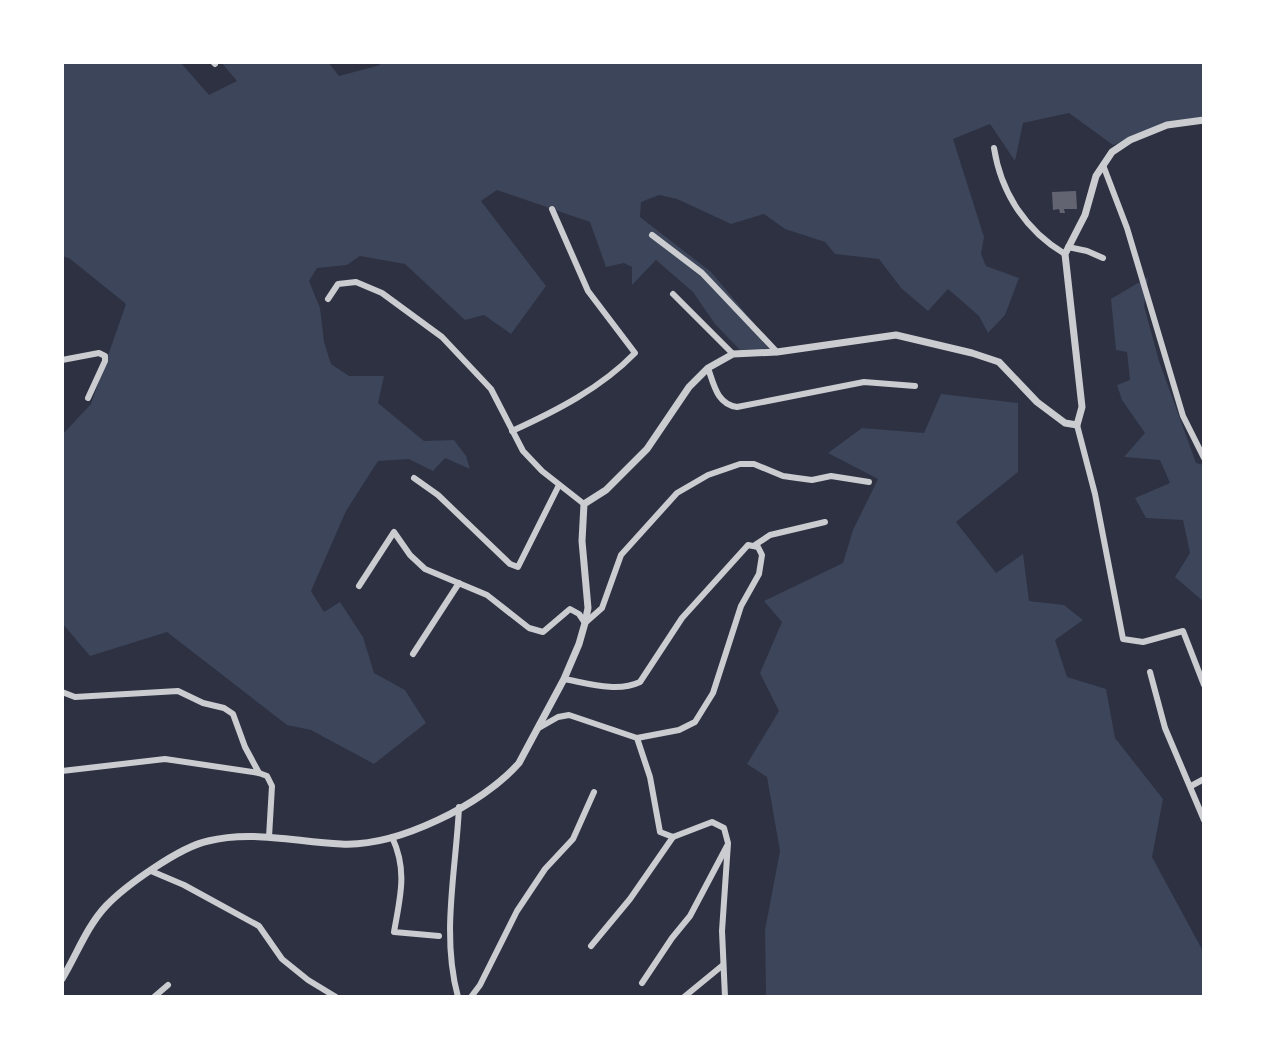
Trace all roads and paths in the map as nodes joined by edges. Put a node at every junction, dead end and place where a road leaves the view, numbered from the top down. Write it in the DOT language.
graph roads {
  1 [pos="1204,120"];
  2 [pos="994,148"];
  3 [pos="1103,165"];
  4 [pos="552,209"];
  5 [pos="652,235"];
  6 [pos="1066,251"];
  7 [pos="1103,258"];
  8 [pos="673,294"];
  9 [pos="328,299"];
  10 [pos="777,352"];
  11 [pos="733,354"];
  12 [pos="62,360"];
  13 [pos="708,368"];
  14 [pos="915,386"];
  15 [pos="88,398"];
  16 [pos="1077,425"];
  17 [pos="512,431"];
  18 [pos="1204,458"];
  19 [pos="414,478"];
  20 [pos="869,482"];
  21 [pos="559,485"];
  22 [pos="584,504"];
  23 [pos="825,522"];
  24 [pos="755,545"];
  25 [pos="459,583"];
  26 [pos="359,586"];
  27 [pos="585,623"];
  28 [pos="413,654"];
  29 [pos="1150,672"];
  30 [pos="564,679"];
  31 [pos="1204,685"];
  32 [pos="62,692"];
  33 [pos="537,729"];
  34 [pos="637,738"];
  35 [pos="62,771"];
  36 [pos="259,773"];
  37 [pos="1204,779"];
  38 [pos="1191,786"];
  39 [pos="594,792"];
  40 [pos="459,807"];
  41 [pos="1204,820"];
  42 [pos="269,837"];
  43 [pos="392,837"];
  44 [pos="673,837"];
  45 [pos="728,843"];
  46 [pos="151,871"];
  47 [pos="439,936"];
  48 [pos="591,946"];
  49 [pos="723,965"];
  50 [pos="62,979"];
  51 [pos="642,983"];
  52 [pos="168,985"];
  53 [pos="154,997"];
  54 [pos="336,997"];
  55 [pos="458,997"];
  56 [pos="471,997"];
  57 [pos="684,997"];
  58 [pos="725,997"];
  1 -- 3 [label="street"];
  2 -- 6 [label="street"];
  3 -- 6 [label="street"];
  3 -- 18 [label="street"];
  4 -- 17 [label="street"];
  5 -- 10 [label="street"];
  6 -- 7 [label="street"];
  6 -- 16 [label="street"];
  8 -- 11 [label="street"];
  9 -- 17 [label="street"];
  10 -- 11 [label="street"];
  10 -- 16 [label="street"];
  11 -- 13 [label="street"];
  12 -- 15 [label="street"];
  13 -- 14 [label="street"];
  13 -- 22 [label="street"];
  16 -- 31 [label="street"];
  17 -- 21 [label="street"];
  19 -- 21 [label="street"];
  20 -- 27 [label="street"];
  21 -- 22 [label="street"];
  22 -- 27 [label="street"];
  23 -- 24 [label="street"];
  24 -- 30 [label="street"];
  24 -- 34 [label="street"];
  25 -- 26 [label="street"];
  25 -- 27 [label="street"];
  25 -- 28 [label="street"];
  27 -- 30 [label="street"];
  29 -- 38 [label="street"];
  30 -- 33 [label="street"];
  32 -- 36 [label="street"];
  33 -- 34 [label="street"];
  33 -- 40 [label="street"];
  34 -- 44 [label="street"];
  35 -- 36 [label="street"];
  36 -- 42 [label="street"];
  37 -- 38 [label="street"];
  38 -- 41 [label="street"];
  39 -- 56 [label="street"];
  40 -- 43 [label="street"];
  40 -- 55 [label="street"];
  42 -- 43 [label="street"];
  42 -- 46 [label="street"];
  43 -- 47 [label="street"];
  44 -- 45 [label="street"];
  44 -- 48 [label="street"];
  45 -- 49 [label="street"];
  45 -- 51 [label="street"];
  46 -- 50 [label="street"];
  46 -- 54 [label="street"];
  49 -- 57 [label="street"];
  49 -- 58 [label="street"];
  52 -- 53 [label="street"];
}
